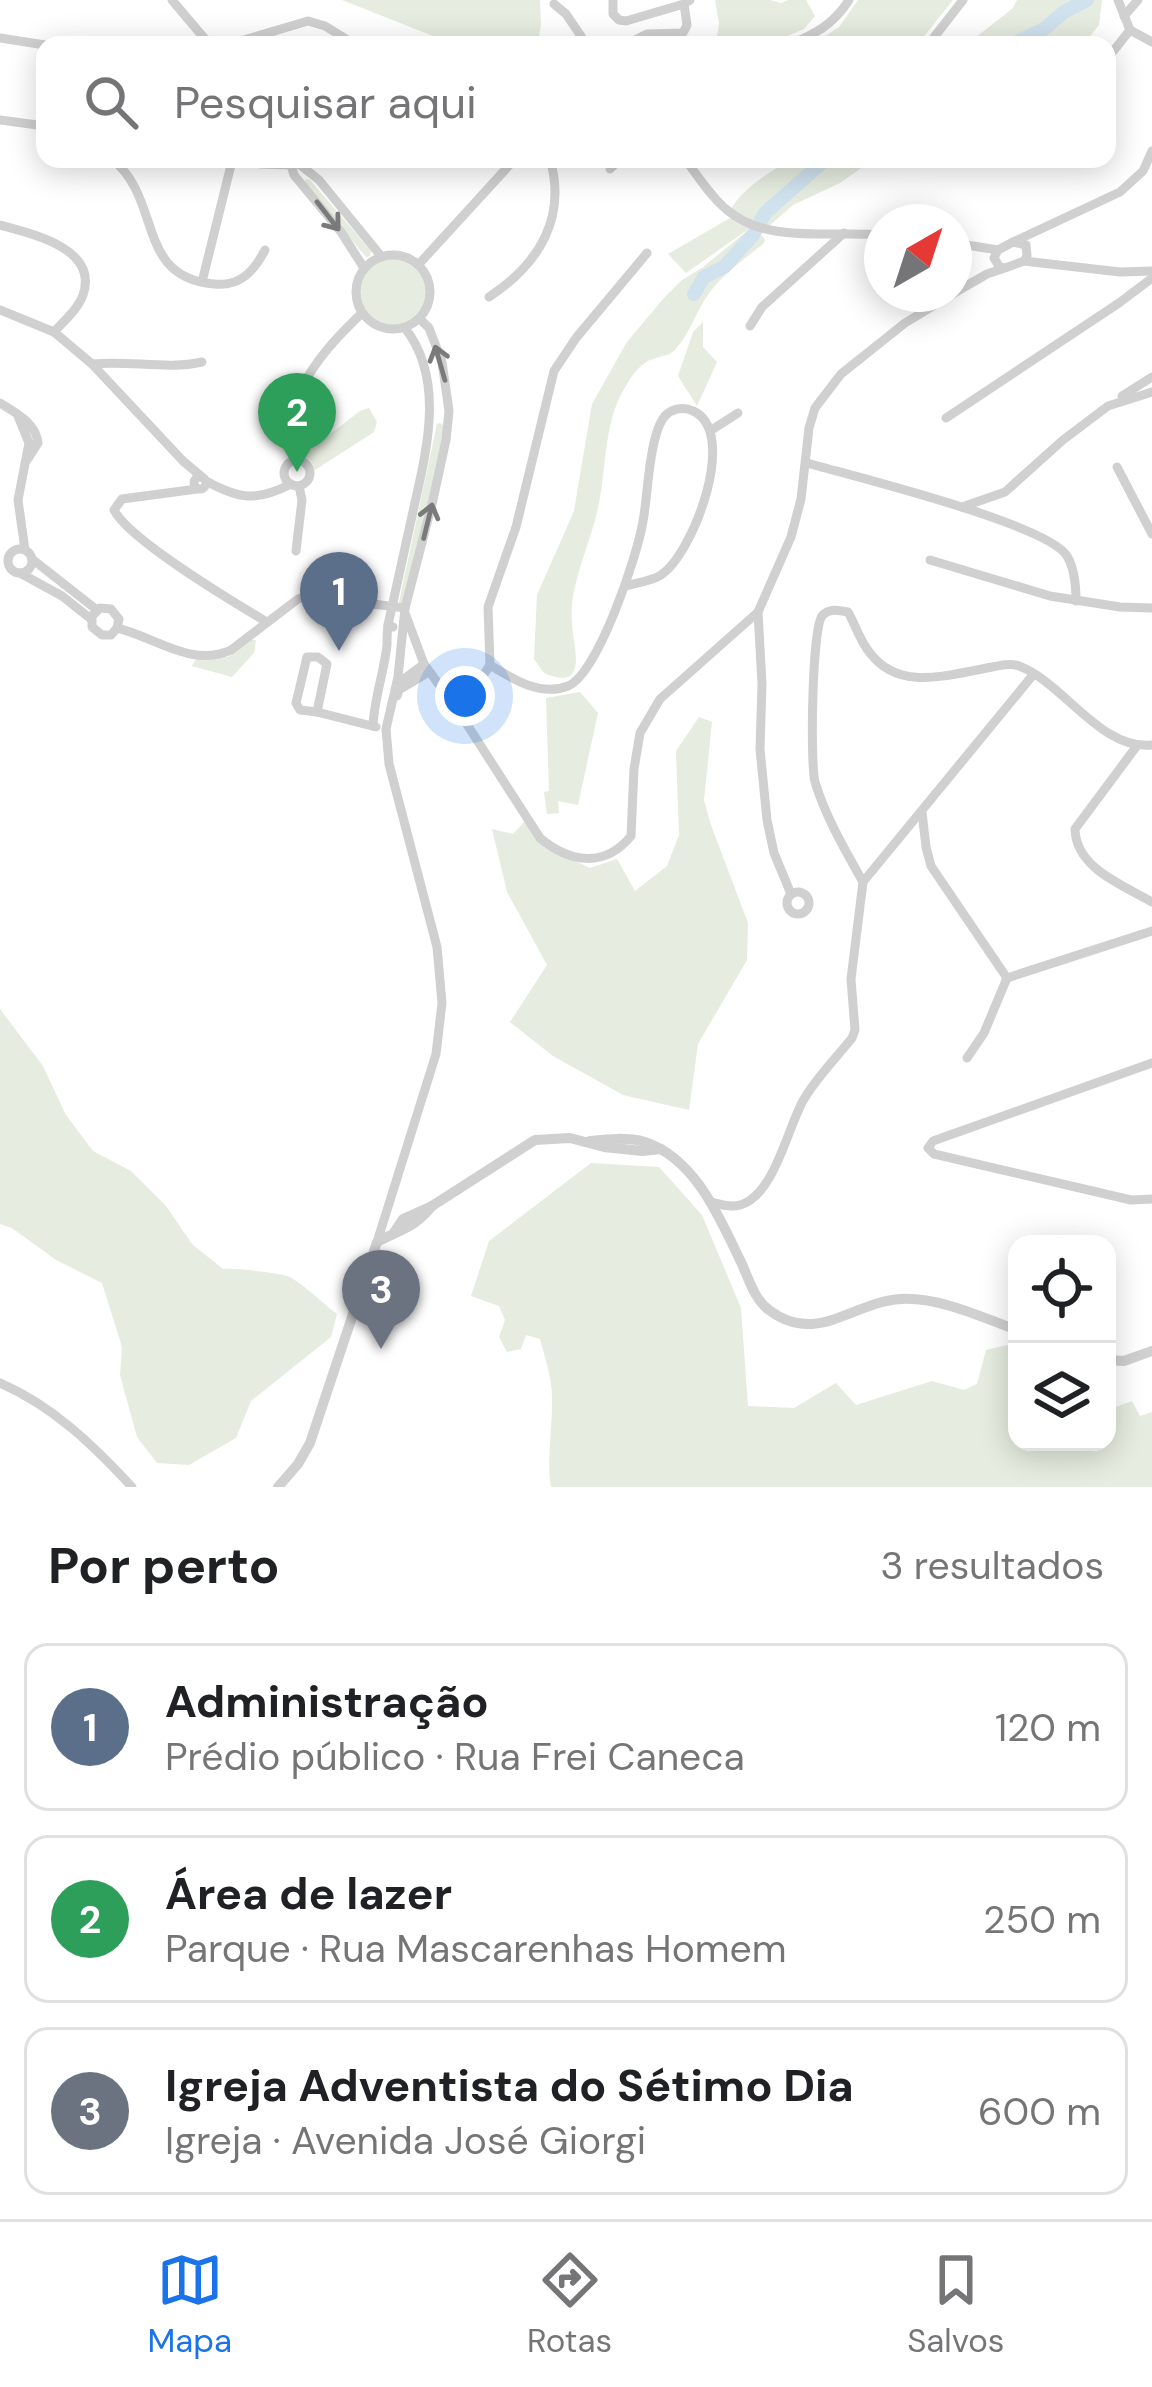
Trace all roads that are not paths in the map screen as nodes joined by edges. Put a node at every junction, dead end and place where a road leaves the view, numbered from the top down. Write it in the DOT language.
graph roads {
  1 [pos="172,0"];
  2 [pos="613,0"];
  3 [pos="849,0"];
  4 [pos="963,0"];
  5 [pos="1118,0"];
  6 [pos="1138,0"];
  7 [pos="687,2"];
  8 [pos="554,4"];
  9 [pos="1124,16"];
  10 [pos="1130,30"];
  11 [pos="203,36"];
  12 [pos="256,36"];
  13 [pos="342,36"];
  14 [pos="581,36"];
  15 [pos="643,36"];
  16 [pos="807,36"];
  17 [pos="935,36"];
  18 [pos="0,38"];
  19 [pos="1152,42"];
  20 [pos="36,44"];
  21 [pos="1116,47"];
  22 [pos="0,120"];
  23 [pos="36,125"];
  24 [pos="1152,151"];
  25 [pos="121,168"];
  26 [pos="229,168"];
  27 [pos="293,168"];
  28 [pos="302,168"];
  29 [pos="507,168"];
  30 [pos="552,168"];
  31 [pos="692,168"];
  32 [pos="0,225"];
  33 [pos="818,233"];
  34 [pos="845,233"];
  35 [pos="864,234"];
  36 [pos="1022,245"];
  37 [pos="972,247"];
  38 [pos="266,250"];
  39 [pos="823,252"];
  40 [pos="647,253"];
  41 [pos="381,256"];
  42 [pos="998,260"];
  43 [pos="1024,260"];
  44 [pos="1056,262"];
  45 [pos="418,264"];
  46 [pos="364,268"];
  47 [pos="1120,272"];
  48 [pos="1149,278"];
  49 [pos="202,282"];
  50 [pos="972,283"];
  51 [pos="489,297"];
  52 [pos="1127,298"];
  53 [pos="0,310"];
  54 [pos="924,312"];
  55 [pos="362,313"];
  56 [pos="420,319"];
  57 [pos="750,326"];
  58 [pos="405,328"];
  59 [pos="54,332"];
  60 [pos="202,362"];
  61 [pos="92,364"];
  62 [pos="1152,377"];
  63 [pos="302,389"];
  64 [pos="1152,392"];
  65 [pos="0,403"];
  66 [pos="1108,406"];
  67 [pos="449,411"];
  68 [pos="430,412"];
  69 [pos="738,413"];
  70 [pos="946,418"];
  71 [pos="710,431"];
  72 [pos="807,463"];
  73 [pos="1117,467"];
  74 [pos="202,482"];
  75 [pos="295,485"];
  76 [pos="962,507"];
  77 [pos="1152,534"];
  78 [pos="296,550"];
  79 [pos="28,555"];
  80 [pos="930,560"];
  81 [pos="4,563"];
  82 [pos="20,573"];
  83 [pos="626,586"];
  84 [pos="1076,602"];
  85 [pos="393,605"];
  86 [pos="1152,608"];
  87 [pos="405,611"];
  88 [pos="758,612"];
  89 [pos="94,615"];
  90 [pos="266,621"];
  91 [pos="387,627"];
  92 [pos="118,628"];
  93 [pos="404,633"];
  94 [pos="490,665"];
  95 [pos="427,668"];
  96 [pos="1033,674"];
  97 [pos="400,685"];
  98 [pos="317,712"];
  99 [pos="459,712"];
  100 [pos="373,716"];
  101 [pos="387,723"];
  102 [pos="1152,746"];
  103 [pos="1136,747"];
  104 [pos="922,812"];
  105 [pos="863,882"];
  106 [pos="791,894"];
  107 [pos="1152,902"];
  108 [pos="1152,932"];
  109 [pos="1007,978"];
  110 [pos="968,1058"];
  111 [pos="1152,1063"];
  112 [pos="950,1136"];
  113 [pos="947,1157"];
  114 [pos="1152,1199"];
  115 [pos="711,1202"];
  116 [pos="736,1206"];
  117 [pos="721,1220"];
  118 [pos="377,1242"];
  119 [pos="1008,1327"];
  120 [pos="1152,1351"];
  121 [pos="1116,1361"];
  122 [pos="0,1383"];
  123 [pos="133,1487"];
  124 [pos="278,1487"];
  1 -- 11 [label="street"];
  2 -- 7 [label="street"];
  3 -- 16 [label="street"];
  4 -- 17 [label="street"];
  5 -- 9 [label="street"];
  6 -- 9 [label="street"];
  7 -- 15 [label="street"];
  8 -- 14 [label="street"];
  9 -- 10 [label="street"];
  10 -- 19 [label="street"];
  10 -- 21 [label="street"];
  12 -- 13 [label="street"];
  18 -- 20 [label="street"];
  22 -- 23 [label="street"];
  24 -- 36 [label="street"];
  25 -- 49 [label="street"];
  26 -- 49 [label="street"];
  27 -- 46 [label="street, one-way"];
  28 -- 41 [label="street"];
  29 -- 45 [label="street"];
  30 -- 51 [label="street"];
  31 -- 33 [label="street"];
  32 -- 59 [label="street"];
  33 -- 34 [label="street"];
  33 -- 39 [label="street"];
  34 -- 35 [label="street"];
  34 -- 39 [label="street"];
  36 -- 42 [label="street"];
  36 -- 43 [label="street"];
  36 -- 44 [label="street"];
  37 -- 42 [label="street"];
  38 -- 49 [label="street"];
  39 -- 57 [label="street"];
  40 -- 94 [label="street"];
  41 -- 45 [label="street"];
  41 -- 46 [label="street"];
  42 -- 43 [label="street"];
  42 -- 50 [label="street"];
  43 -- 44 [label="street"];
  44 -- 47 [label="street"];
  45 -- 56 [label="street"];
  46 -- 55 [label="street"];
  47 -- 48 [label="street"];
  47 -- 52 [label="street"];
  48 -- 52 [label="street"];
  52 -- 70 [label="street"];
  53 -- 59 [label="street"];
  54 -- 72 [label="street"];
  55 -- 58 [label="street"];
  55 -- 63 [label="street"];
  56 -- 58 [label="street"];
  67 -- 56 [label="street, one-way"];
  58 -- 68 [label="street"];
  59 -- 61 [label="street"];
  60 -- 61 [label="street"];
  61 -- 74 [label="street"];
  62 -- 66 [label="street"];
  64 -- 66 [label="street"];
  65 -- 79 [label="street"];
  66 -- 76 [label="street"];
  67 -- 68 [label="street"];
  87 -- 67 [label="street, one-way"];
  68 -- 85 [label="street"];
  69 -- 71 [label="street"];
  71 -- 83 [label="street"];
  71 -- 83 [label="street"];
  72 -- 76 [label="street"];
  72 -- 88 [label="street"];
  73 -- 77 [label="street"];
  74 -- 75 [label="street"];
  74 -- 90 [label="street"];
  75 -- 75 [label="street"];
  75 -- 78 [label="street"];
  76 -- 84 [label="street"];
  79 -- 81 [label="street"];
  79 -- 82 [label="street"];
  79 -- 89 [label="street"];
  80 -- 84 [label="street"];
  81 -- 82 [label="street"];
  82 -- 89 [label="street"];
  83 -- 94 [label="street"];
  84 -- 86 [label="street"];
  85 -- 87 [label="street"];
  85 -- 90 [label="street"];
  85 -- 91 [label="street"];
  87 -- 93 [label="street"];
  87 -- 95 [label="street"];
  88 -- 99 [label="street"];
  88 -- 106 [label="street"];
  89 -- 92 [label="street"];
  89 -- 92 [label="street"];
  90 -- 92 [label="street"];
  91 -- 93 [label="street"];
  91 -- 100 [label="street"];
  93 -- 97 [label="street"];
  93 -- 101 [label="street"];
  94 -- 99 [label="street"];
  95 -- 97 [label="street"];
  95 -- 99 [label="street"];
  96 -- 103 [label="street"];
  96 -- 104 [label="street"];
  96 -- 105 [label="street"];
  97 -- 101 [label="street"];
  98 -- 98 [label="street"];
  98 -- 100 [label="street"];
  100 -- 101 [label="street"];
  101 -- 118 [label="street"];
  102 -- 103 [label="street"];
  103 -- 107 [label="street"];
  104 -- 105 [label="street"];
  104 -- 109 [label="street"];
  105 -- 116 [label="street"];
  108 -- 109 [label="street"];
  109 -- 110 [label="street"];
  111 -- 112 [label="street"];
  112 -- 113 [label="street"];
  112 -- 113 [label="street"];
  113 -- 114 [label="street"];
  115 -- 116 [label="street"];
  115 -- 117 [label="street"];
  115 -- 118 [label="street"];
  116 -- 117 [label="street"];
  117 -- 119 [label="street"];
  118 -- 124 [label="street"];
  120 -- 121 [label="street"];
  122 -- 123 [label="street"];
}
